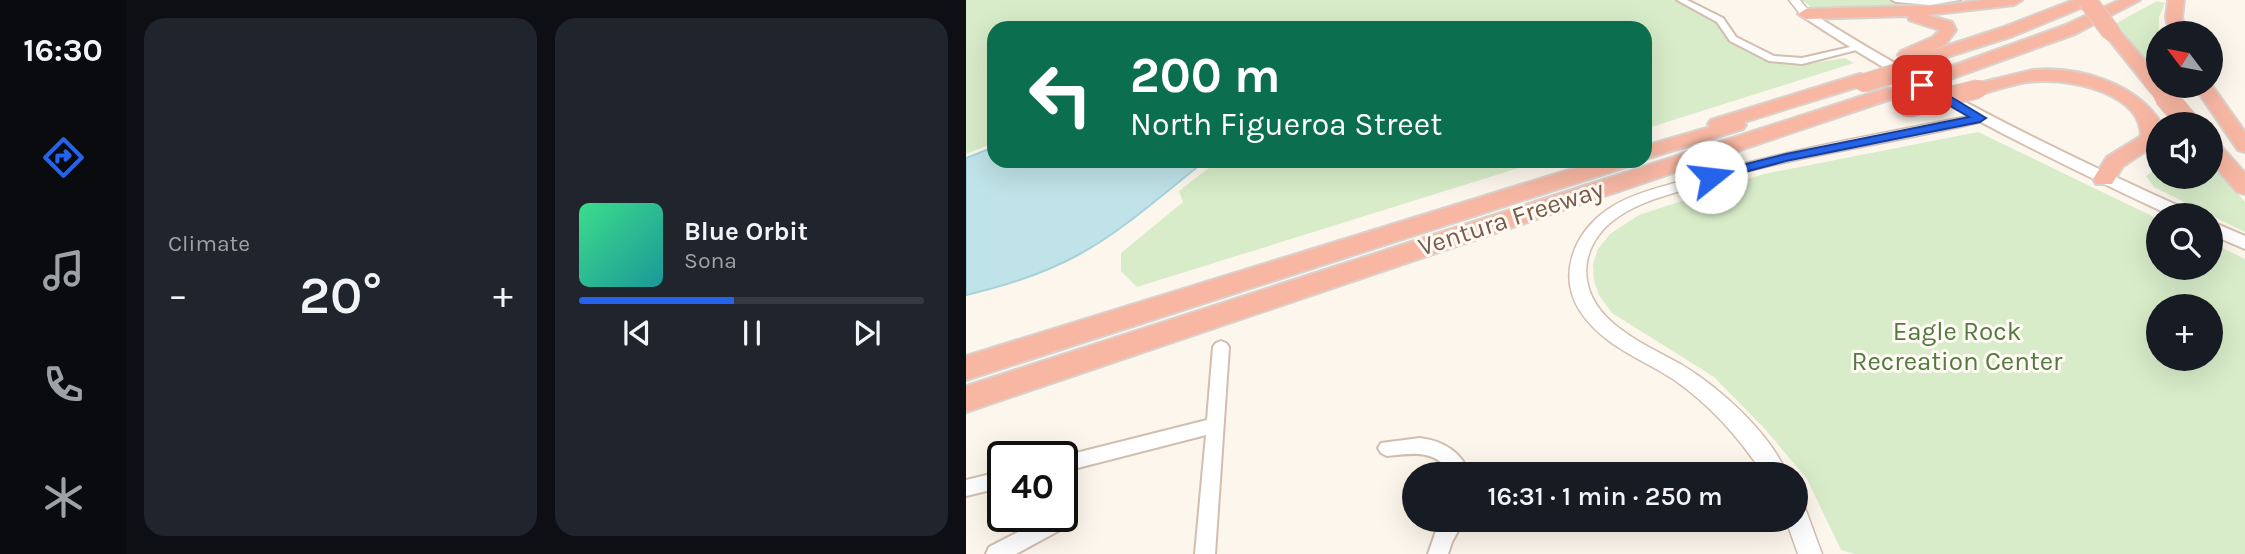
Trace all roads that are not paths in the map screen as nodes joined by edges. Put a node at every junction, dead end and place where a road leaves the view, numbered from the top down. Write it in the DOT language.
graph roads {
  1 [pos="1681,0"];
  2 [pos="1794,0"];
  3 [pos="1896,0"];
  4 [pos="1956,0"];
  5 [pos="2014,0"];
  6 [pos="2087,0"];
  7 [pos="2132,0"];
  8 [pos="1810,17"];
  9 [pos="1859,48"];
  10 [pos="1926,65"];
  11 [pos="2146,73"];
  12 [pos="1869,84"];
  13 [pos="2167,98"];
  14 [pos="2210,98"];
  15 [pos="2178,112"];
  16 [pos="1980,118"];
  17 [pos="1741,142"];
  18 [pos="1652,144"];
  19 [pos="2245,146"];
  20 [pos="1652,151"];
  21 [pos="1652,156"];
  22 [pos="2146,162"];
  23 [pos="2223,162"];
  24 [pos="1576,168"];
  25 [pos="1599,168"];
  26 [pos="1616,168"];
  27 [pos="2104,179"];
  28 [pos="2245,187"];
  29 [pos="2157,203"];
  30 [pos="2223,233"];
  31 [pos="2245,243"];
  32 [pos="1221,347"];
  33 [pos="966,358"];
  34 [pos="966,368"];
  35 [pos="966,384"];
  36 [pos="966,399"];
  37 [pos="1215,425"];
  38 [pos="1387,448"];
  39 [pos="1078,460"];
  40 [pos="1455,462"];
  41 [pos="1768,462"];
  42 [pos="987,483"];
  43 [pos="966,488"];
  44 [pos="1038,532"];
  45 [pos="1447,532"];
  46 [pos="1802,532"];
  47 [pos="996,554"];
  48 [pos="1205,554"];
  49 [pos="1438,554"];
  50 [pos="1810,554"];
  1 -- 9 [label="street"];
  2 -- 8 [label="street"];
  3 -- 4 [label="street"];
  5 -- 8 [label="highway"];
  6 -- 10 [label="highway"];
  6 -- 11 [label="highway, bridge"];
  7 -- 10 [label="highway, Ventura Freeway"];
  8 -- 9 [label="main road"];
  8 -- 10 [label="highway"];
  9 -- 16 [label="main road"];
  10 -- 12 [label="highway, Ventura Freeway, bridge"];
  10 -- 12 [label="highway, Ventura Freeway, bridge"];
  12 -- 17 [label="highway, Ventura Freeway"];
  12 -- 18 [label="highway, Ventura Freeway"];
  12 -- 20 [label="highway"];
  12 -- 21 [label="highway"];
  13 -- 15 [label="highway, bridge"];
  14 -- 19 [label="highway"];
  16 -- 27 [label="main road"];
  16 -- 41 [label="street"];
  17 -- 27 [label="highway, bridge"];
  17 -- 36 [label="highway, Ventura Freeway"];
  22 -- 27 [label="highway"];
  23 -- 28 [label="highway"];
  24 -- 33 [label="highway, Ventura Freeway"];
  25 -- 34 [label="highway"];
  26 -- 35 [label="highway"];
  27 -- 29 [label="main road"];
  30 -- 31 [label="main road"];
  32 -- 37 [label="street"];
  37 -- 39 [label="street"];
  37 -- 48 [label="street"];
  38 -- 40 [label="street"];
  42 -- 43 [label="street"];
  44 -- 47 [label="street"];
  45 -- 49 [label="street"];
  46 -- 50 [label="street"];
}
